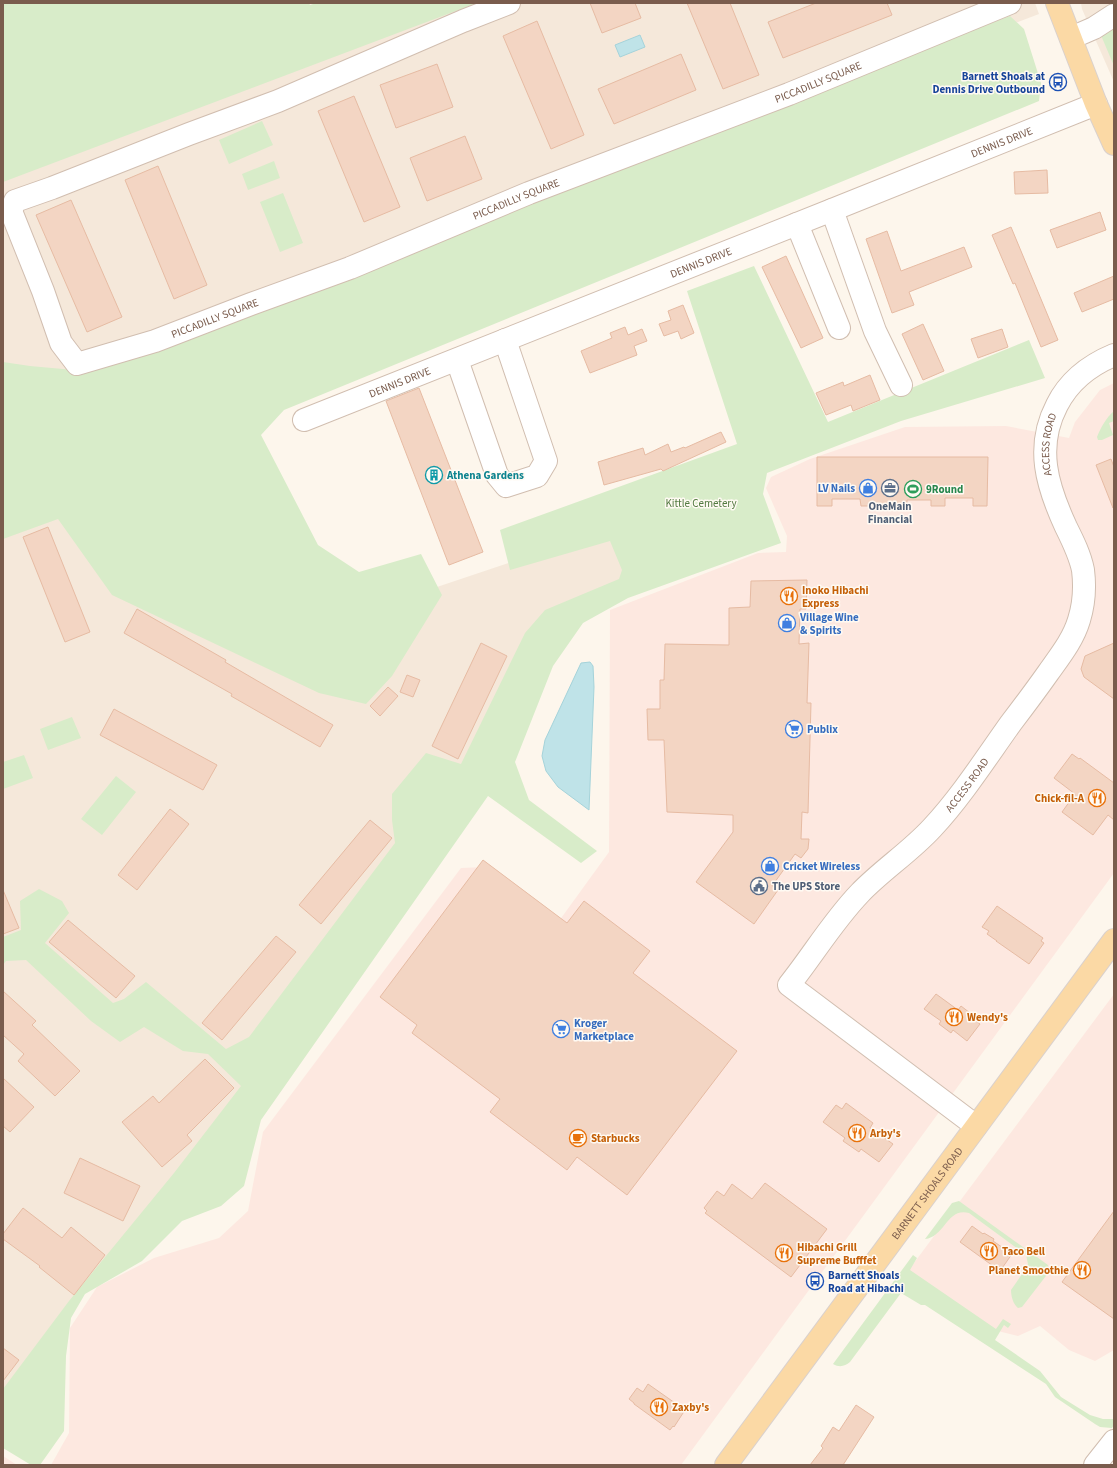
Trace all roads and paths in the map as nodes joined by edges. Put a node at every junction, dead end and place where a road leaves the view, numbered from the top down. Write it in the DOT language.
graph roads {
  1 [pos="509,3"];
  2 [pos="1010,3"];
  3 [pos="1057,3"];
  4 [pos="1114,15"];
  5 [pos="1071,38"];
  6 [pos="1096,104"];
  7 [pos="1114,144"];
  8 [pos="832,210"];
  9 [pos="797,224"];
  10 [pos="839,328"];
  11 [pos="505,340"];
  12 [pos="1114,354"];
  13 [pos="457,360"];
  14 [pos="901,385"];
  15 [pos="304,420"];
  16 [pos="1114,940"];
  17 [pos="976,1126"];
  18 [pos="1114,1441"];
  19 [pos="726,1465"];
  20 [pos="1096,1465"];
  1 -- 2 [label="street, PICCADILLY SQUARE"];
  3 -- 5 [label="main road"];
  4 -- 5 [label="street"];
  5 -- 6 [label="main road"];
  6 -- 7 [label="main road"];
  6 -- 8 [label="street, DENNIS DRIVE"];
  8 -- 9 [label="street, DENNIS DRIVE"];
  8 -- 14 [label="street"];
  9 -- 10 [label="street"];
  9 -- 11 [label="street, DENNIS DRIVE"];
  11 -- 13 [label="street, DENNIS DRIVE"];
  11 -- 13 [label="street"];
  12 -- 17 [label="street, ACCESS ROAD"];
  13 -- 15 [label="street, DENNIS DRIVE"];
  16 -- 17 [label="main road, BARNETT SHOALS ROAD"];
  17 -- 19 [label="main road, BARNETT SHOALS ROAD"];
  18 -- 20 [label="street"];
}
